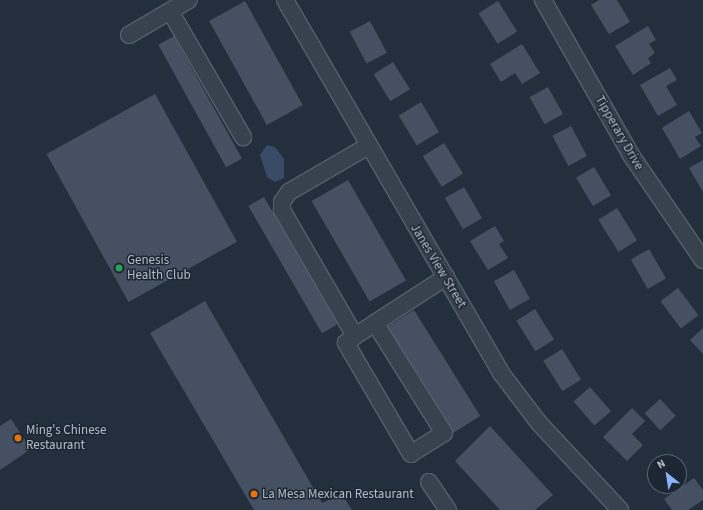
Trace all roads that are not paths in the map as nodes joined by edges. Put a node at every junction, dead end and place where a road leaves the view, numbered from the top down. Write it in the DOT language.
graph roads {
  1 [pos="189,0"];
  2 [pos="285,0"];
  3 [pos="543,0"];
  4 [pos="170,11"];
  5 [pos="129,35"];
  6 [pos="243,137"];
  7 [pos="368,146"];
  8 [pos="703,260"];
  9 [pos="446,277"];
  10 [pos="375,323"];
  11 [pos="355,336"];
  12 [pos="429,482"];
  13 [pos="448,510"];
  14 [pos="620,510"];
  1 -- 4 [label="street"];
  2 -- 7 [label="street, Janes View Street"];
  3 -- 8 [label="street, Tipperary Drive"];
  4 -- 5 [label="street"];
  4 -- 6 [label="street"];
  7 -- 9 [label="street, Janes View Street"];
  7 -- 11 [label="street"];
  9 -- 10 [label="street"];
  9 -- 14 [label="street, Janes View Street"];
  10 -- 11 [label="street"];
  10 -- 11 [label="street"];
  12 -- 13 [label="street"];
}
